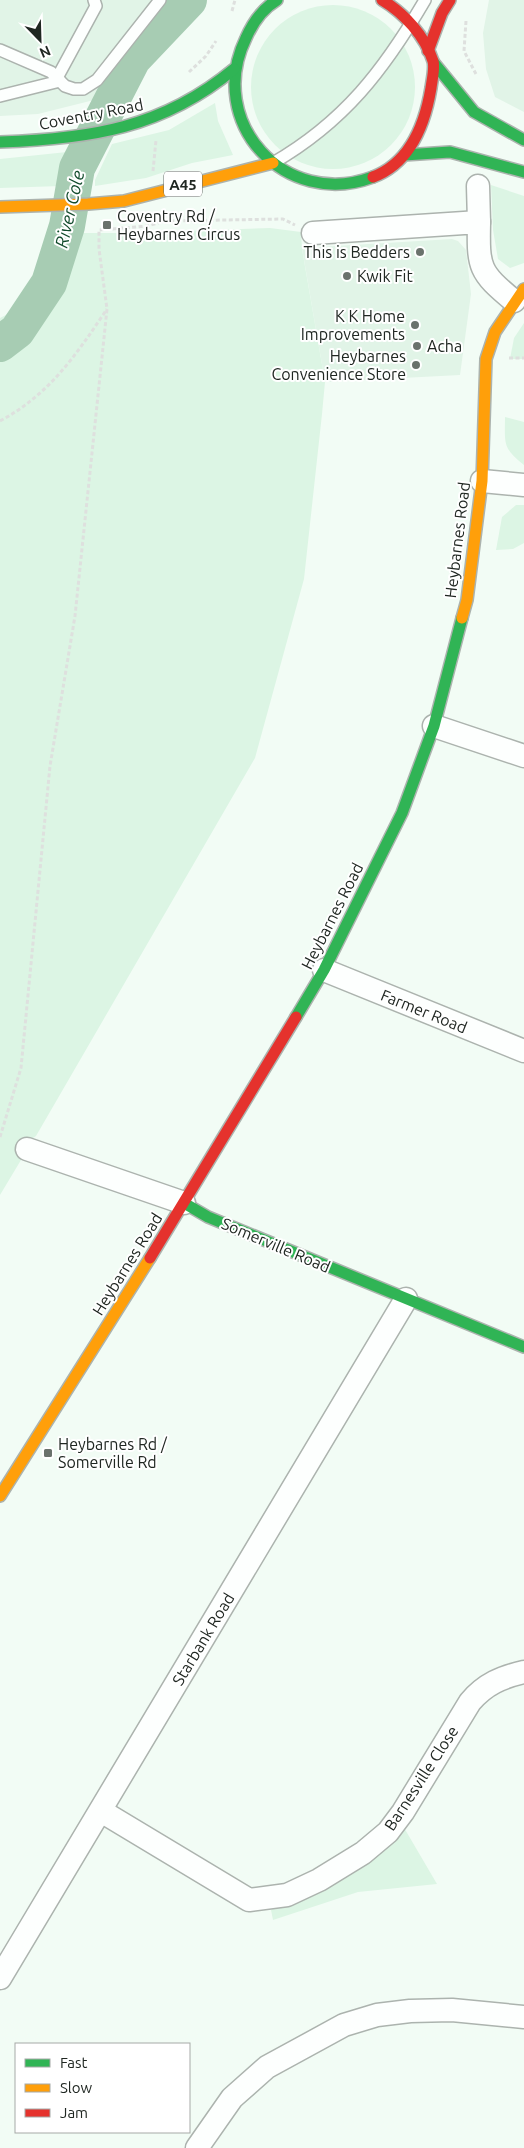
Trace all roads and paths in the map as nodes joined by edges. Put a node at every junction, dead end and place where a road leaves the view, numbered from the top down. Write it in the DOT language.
graph roads {
  1 [pos="94,0"];
  2 [pos="160,0"];
  3 [pos="235,0"];
  4 [pos="382,0"];
  5 [pos="425,0"];
  6 [pos="450,0"];
  7 [pos="274,1"];
  8 [pos="466,17"];
  9 [pos="229,19"];
  10 [pos="410,25"];
  11 [pos="220,34"];
  12 [pos="0,50"];
  13 [pos="428,51"];
  14 [pos="434,63"];
  15 [pos="234,69"];
  16 [pos="182,78"];
  17 [pos="58,79"];
  18 [pos="480,82"];
  19 [pos="0,96"];
  20 [pos="153,120"];
  21 [pos="524,140"];
  22 [pos="0,142"];
  23 [pos="404,155"];
  24 [pos="273,163"];
  25 [pos="524,172"];
  26 [pos="478,186"];
  27 [pos="158,192"];
  28 [pos="0,207"];
  29 [pos="479,222"];
  30 [pos="313,233"];
  31 [pos="519,295"];
  32 [pos="107,309"];
  33 [pos="0,421"];
  34 [pos="482,481"];
  35 [pos="524,485"];
  36 [pos="434,726"];
  37 [pos="524,756"];
  38 [pos="324,970"];
  39 [pos="524,1051"];
  40 [pos="0,1137"];
  41 [pos="27,1149"];
  42 [pos="184,1203"];
  43 [pos="406,1299"];
  44 [pos="524,1347"];
  45 [pos="0,1496"];
  46 [pos="524,1672"];
  47 [pos="101,1811"];
  48 [pos="0,1978"];
  49 [pos="524,2017"];
  50 [pos="197,2148"];
  1 -- 17 [label="lane"];
  2 -- 17 [label="lane"];
  3 -- 9 [label="path"];
  4 -- 10 [label="main road"];
  5 -- 10 [label="lane"];
  6 -- 13 [label="main road"];
  7 -- 15 [label="main road"];
  8 -- 18 [label="path"];
  10 -- 13 [label="main road"];
  10 -- 24 [label="lane"];
  11 -- 16 [label="path"];
  12 -- 17 [label="lane"];
  13 -- 14 [label="main road"];
  14 -- 21 [label="main road"];
  14 -- 23 [label="main road"];
  15 -- 20 [label="main road, Coventry Road"];
  15 -- 24 [label="main road"];
  17 -- 19 [label="lane"];
  20 -- 22 [label="main road, Coventry Road"];
  20 -- 27 [label="path"];
  23 -- 24 [label="main road"];
  23 -- 25 [label="main road"];
  24 -- 27 [label="main road, A45"];
  26 -- 29 [label="street"];
  27 -- 28 [label="main road, A45"];
  29 -- 30 [label="street"];
  29 -- 31 [label="street"];
  30 -- 32 [label="path"];
  31 -- 34 [label="main road, Heybarnes Road"];
  32 -- 33 [label="path"];
  32 -- 40 [label="path"];
  34 -- 35 [label="street"];
  34 -- 36 [label="main road, Heybarnes Road"];
  36 -- 37 [label="street"];
  36 -- 38 [label="main road, Heybarnes Road"];
  38 -- 39 [label="street, Farmer Road"];
  38 -- 42 [label="main road, Heybarnes Road"];
  41 -- 42 [label="street, Somerville Road"];
  42 -- 43 [label="main road, Somerville Road"];
  42 -- 45 [label="main road, Heybarnes Road"];
  43 -- 44 [label="main road, Somerville Road"];
  43 -- 47 [label="street, Starbank Road"];
  46 -- 47 [label="street, Barnesville Close"];
  47 -- 48 [label="street, Starbank Road"];
  49 -- 50 [label="street"];
}
